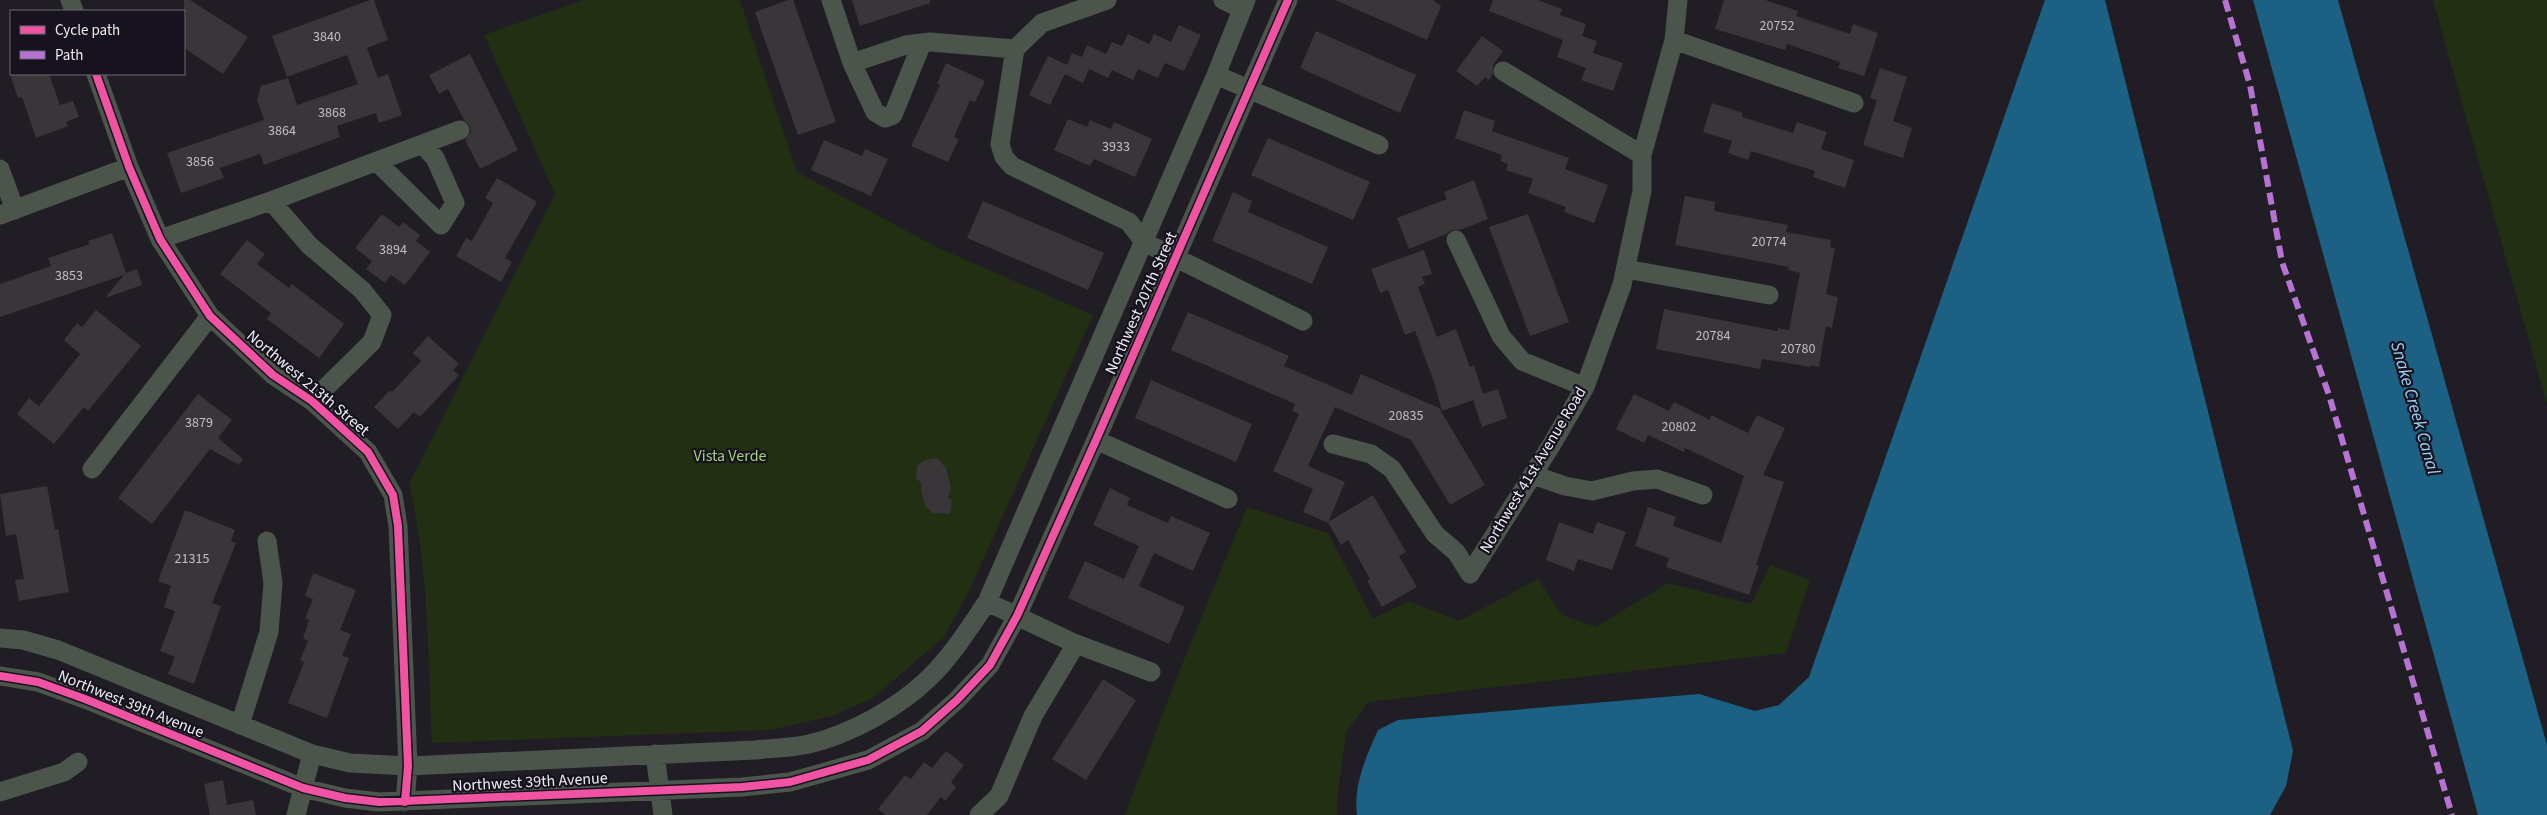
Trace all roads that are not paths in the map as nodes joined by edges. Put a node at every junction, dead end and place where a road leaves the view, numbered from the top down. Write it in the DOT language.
graph roads {
  1 [pos="831,0"];
  2 [pos="1107,0"];
  3 [pos="1223,0"];
  4 [pos="1288,0"];
  5 [pos="1678,0"];
  6 [pos="1244,5"];
  7 [pos="1674,40"];
  8 [pos="922,43"];
  9 [pos="1015,49"];
  10 [pos="852,63"];
  11 [pos="1503,71"];
  12 [pos="96,75"];
  13 [pos="1216,75"];
  14 [pos="1250,89"];
  15 [pos="1854,104"];
  16 [pos="460,130"];
  17 [pos="422,144"];
  18 [pos="1379,145"];
  19 [pos="1642,155"];
  20 [pos="377,162"];
  21 [pos="129,167"];
  22 [pos="0,169"];
  23 [pos="271,201"];
  24 [pos="7,213"];
  25 [pos="160,239"];
  26 [pos="1456,240"];
  27 [pos="1144,242"];
  28 [pos="1176,258"];
  29 [pos="1626,269"];
  30 [pos="1768,295"];
  31 [pos="210,316"];
  32 [pos="1303,320"];
  33 [pos="1585,387"];
  34 [pos="312,401"];
  35 [pos="1096,440"];
  36 [pos="1333,444"];
  37 [pos="92,469"];
  38 [pos="1533,475"];
  39 [pos="1703,495"];
  40 [pos="1228,499"];
  41 [pos="267,541"];
  42 [pos="987,602"];
  43 [pos="1017,616"];
  44 [pos="0,638"];
  45 [pos="1076,644"];
  46 [pos="1151,672"];
  47 [pos="0,676"];
  48 [pos="240,725"];
  49 [pos="312,754"];
  50 [pos="655,754"];
  51 [pos="78,762"];
  52 [pos="408,766"];
  53 [pos="303,788"];
  54 [pos="660,789"];
  55 [pos="0,792"];
  56 [pos="405,802"];
  57 [pos="296,815"];
  58 [pos="663,815"];
  59 [pos="980,815"];
  1 -- 10 [label="street"];
  2 -- 9 [label="street"];
  3 -- 6 [label="street"];
  4 -- 14 [label="street, Northwest 207th Street"];
  5 -- 7 [label="street, Northwest 41st Avenue Road"];
  6 -- 13 [label="street, Northwest 207th Street"];
  7 -- 15 [label="street"];
  7 -- 19 [label="street, Northwest 41st Avenue Road"];
  8 -- 9 [label="street"];
  8 -- 10 [label="street"];
  8 -- 10 [label="street"];
  9 -- 27 [label="street"];
  11 -- 19 [label="street"];
  12 -- 21 [label="street, Northwest 213th Street"];
  13 -- 14 [label="street"];
  13 -- 27 [label="street, Northwest 207th Street"];
  14 -- 18 [label="street"];
  14 -- 28 [label="street, Northwest 207th Street"];
  16 -- 17 [label="street"];
  17 -- 20 [label="street"];
  17 -- 20 [label="street"];
  19 -- 29 [label="street, Northwest 41st Avenue Road"];
  20 -- 23 [label="street"];
  21 -- 24 [label="street"];
  21 -- 25 [label="street, Northwest 213th Street"];
  22 -- 24 [label="street"];
  23 -- 25 [label="street"];
  23 -- 34 [label="street, Northwest 213th Street"];
  25 -- 31 [label="street, Northwest 213th Street"];
  26 -- 33 [label="street"];
  27 -- 28 [label="street"];
  27 -- 42 [label="street, Northwest 207th Street"];
  28 -- 32 [label="street"];
  28 -- 35 [label="street, Northwest 207th Street"];
  29 -- 30 [label="street"];
  29 -- 33 [label="street, Northwest 41st Avenue Road"];
  31 -- 34 [label="street, Northwest 213th Street"];
  31 -- 37 [label="street"];
  33 -- 38 [label="street, Northwest 41st Avenue Road"];
  34 -- 52 [label="street, Northwest 213th Street"];
  35 -- 40 [label="street"];
  35 -- 43 [label="street, Northwest 207th Street"];
  36 -- 38 [label="street, Northwest 41st Avenue Road"];
  38 -- 39 [label="street"];
  41 -- 48 [label="street"];
  42 -- 43 [label="street"];
  42 -- 50 [label="street, Northwest 39th Avenue"];
  43 -- 45 [label="street"];
  43 -- 54 [label="street, Northwest 39th Avenue"];
  44 -- 48 [label="street, Northwest 39th Avenue"];
  45 -- 46 [label="street"];
  45 -- 59 [label="street"];
  47 -- 53 [label="street, Northwest 39th Avenue"];
  48 -- 49 [label="street, Northwest 39th Avenue"];
  49 -- 52 [label="street, Northwest 39th Avenue"];
  49 -- 53 [label="street"];
  50 -- 52 [label="street, Northwest 39th Avenue"];
  50 -- 54 [label="street"];
  51 -- 55 [label="street"];
  52 -- 56 [label="street, Northwest 213th Street"];
  53 -- 56 [label="street, Northwest 39th Avenue"];
  53 -- 57 [label="street"];
  54 -- 56 [label="street, Northwest 39th Avenue"];
  54 -- 58 [label="street"];
}
